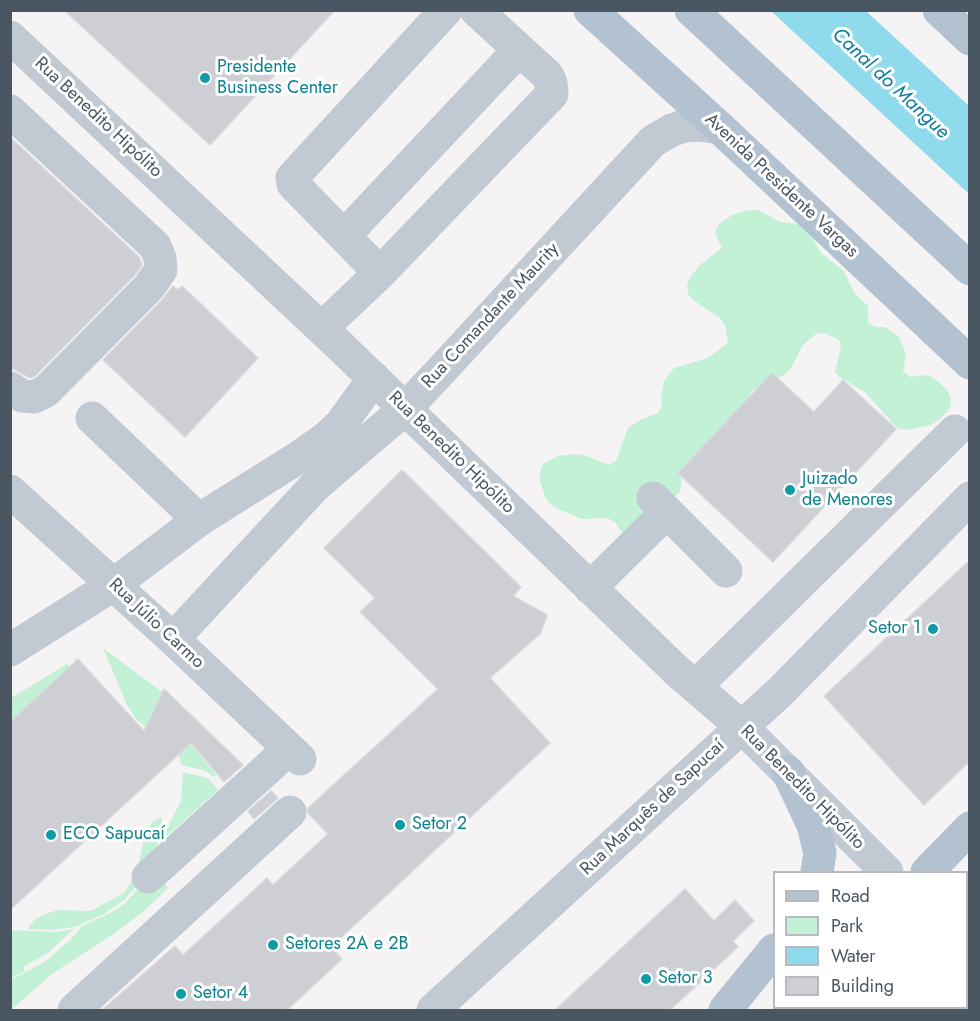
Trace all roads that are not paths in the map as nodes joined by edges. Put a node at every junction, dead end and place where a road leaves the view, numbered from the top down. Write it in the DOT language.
graph roads {
  1 [pos="446,10"];
  2 [pos="476,10"];
  3 [pos="590,10"];
  4 [pos="691,10"];
  5 [pos="939,10"];
  6 [pos="10,37"];
  7 [pos="969,39"];
  8 [pos="518,51"];
  9 [pos="10,111"];
  10 [pos="720,128"];
  11 [pos="344,236"];
  12 [pos="969,269"];
  13 [pos="380,273"];
  14 [pos="322,328"];
  15 [pos="969,363"];
  16 [pos="374,378"];
  17 [pos="10,388"];
  18 [pos="405,408"];
  19 [pos="93,418"];
  20 [pos="955,431"];
  21 [pos="10,491"];
  22 [pos="969,498"];
  23 [pos="199,520"];
  24 [pos="726,571"];
  25 [pos="113,585"];
  26 [pos="590,588"];
  27 [pos="173,639"];
  28 [pos="10,650"];
  29 [pos="695,687"];
  30 [pos="741,728"];
  31 [pos="788,772"];
  32 [pos="290,812"];
  33 [pos="969,828"];
  34 [pos="817,871"];
  35 [pos="885,871"];
  36 [pos="929,871"];
  37 [pos="148,877"];
  38 [pos="773,951"];
  39 [pos="74,1011"];
  40 [pos="433,1011"];
  41 [pos="725,1011"];
  1 -- 11 [label="street"];
  2 -- 8 [label="street"];
  3 -- 10 [label="main road, Avenida Presidente Vargas"];
  4 -- 12 [label="main road"];
  5 -- 7 [label="main road"];
  6 -- 14 [label="street, Rua Benedito Hipólito"];
  8 -- 11 [label="street"];
  8 -- 13 [label="street"];
  9 -- 17 [label="street"];
  10 -- 15 [label="main road, Avenida Presidente Vargas"];
  10 -- 18 [label="street, Rua Comandante Maurity"];
  11 -- 13 [label="street"];
  13 -- 14 [label="street"];
  14 -- 16 [label="street, Rua Benedito Hipólito"];
  16 -- 18 [label="street, Rua Benedito Hipólito"];
  16 -- 23 [label="street"];
  18 -- 26 [label="street, Rua Benedito Hipólito"];
  18 -- 27 [label="street, Rua Comandante Maurity"];
  19 -- 23 [label="street"];
  20 -- 29 [label="street"];
  21 -- 25 [label="street, Rua Júlio Carmo"];
  22 -- 30 [label="street, Rua Marquês de Sapucaí"];
  23 -- 25 [label="street"];
  24 -- 26 [label="street"];
  25 -- 27 [label="street, Rua Júlio Carmo"];
  25 -- 28 [label="street"];
  26 -- 29 [label="street, Rua Benedito Hipólito"];
  27 -- 37 [label="street, Rua Júlio Carmo"];
  29 -- 30 [label="street, Rua Benedito Hipólito"];
  30 -- 31 [label="street, Rua Benedito Hipólito"];
  30 -- 40 [label="street, Rua Marquês de Sapucaí"];
  31 -- 34 [label="main road"];
  31 -- 35 [label="street, Rua Benedito Hipólito"];
  32 -- 39 [label="street"];
  33 -- 36 [label="main road"];
  38 -- 41 [label="main road"];
}
